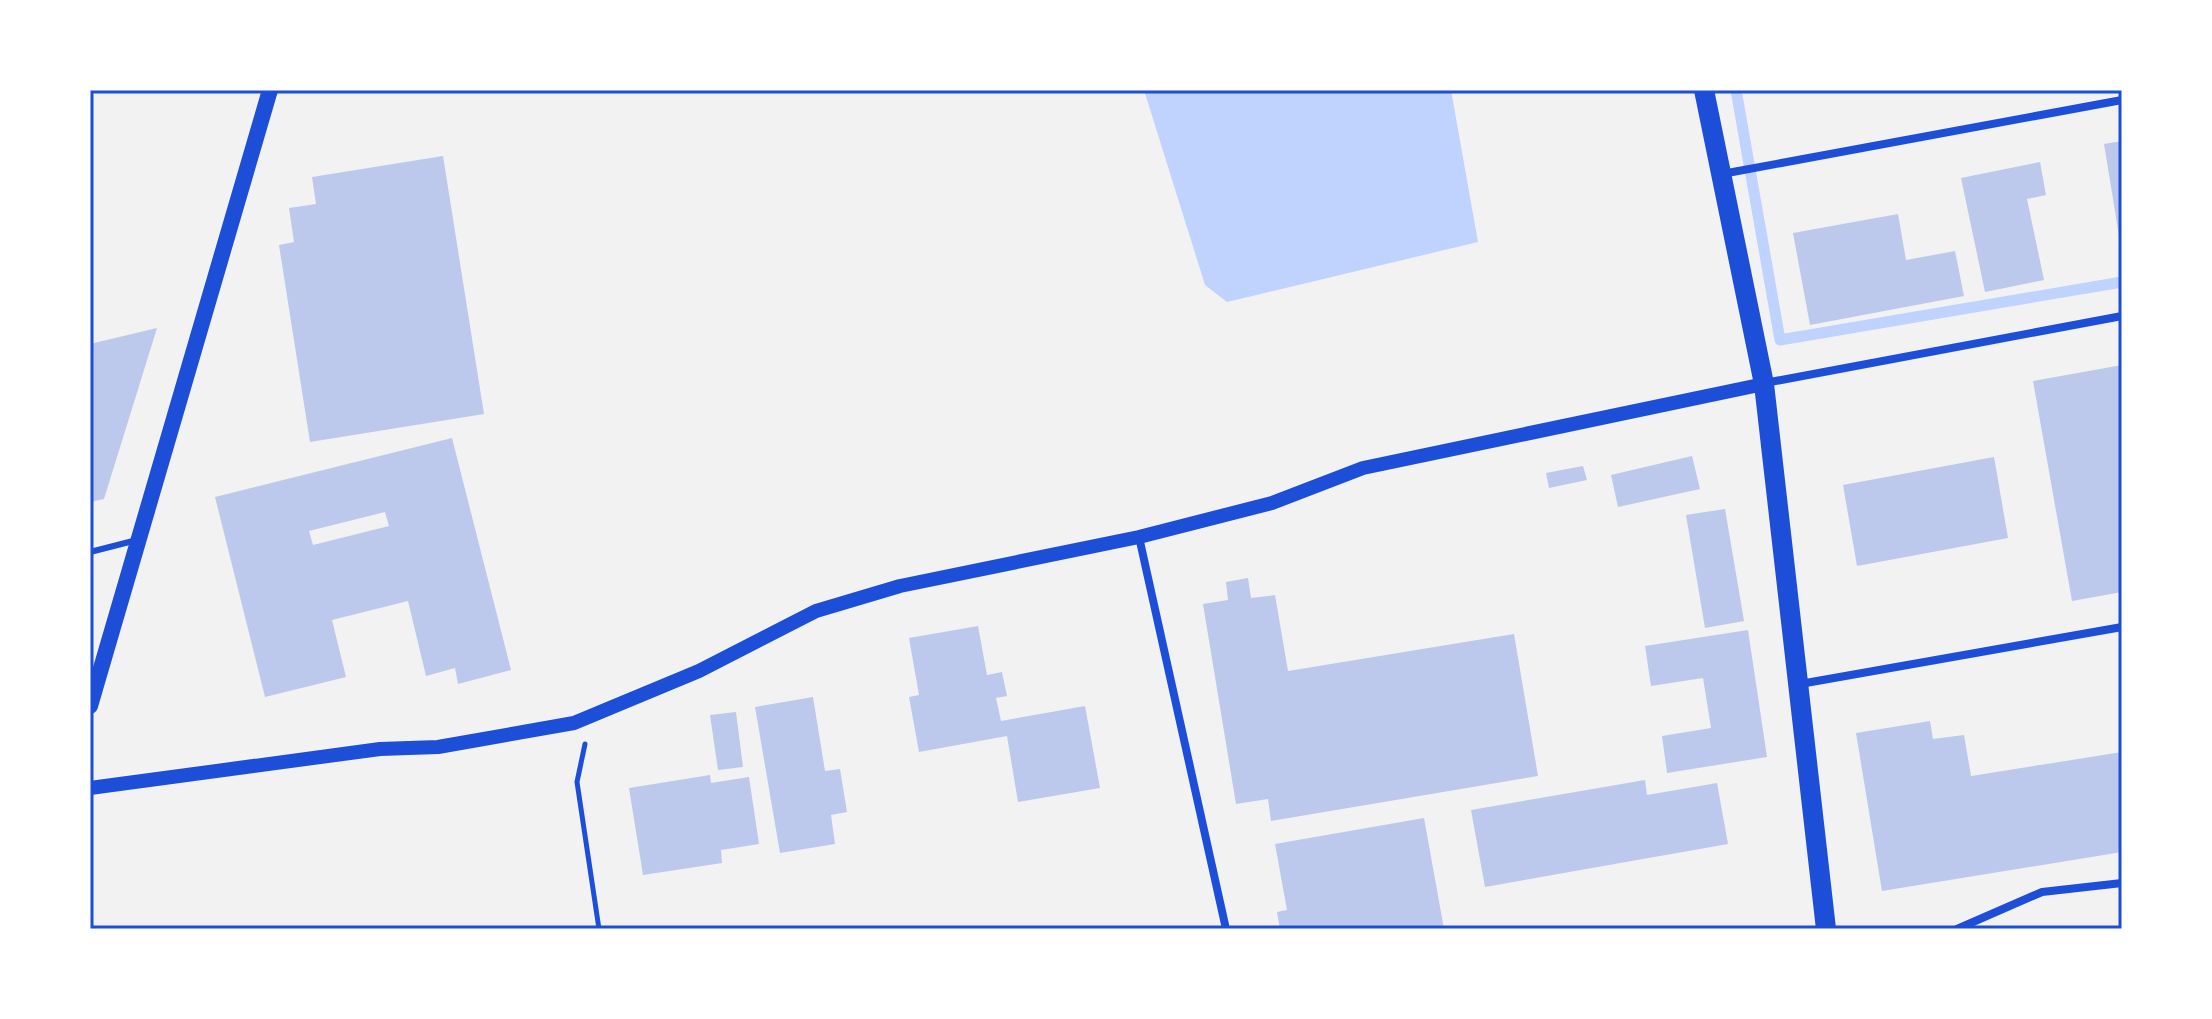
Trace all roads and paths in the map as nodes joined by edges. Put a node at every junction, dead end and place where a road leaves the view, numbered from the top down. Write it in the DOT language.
graph roads {
  1 [pos="270,90"];
  2 [pos="1704,90"];
  3 [pos="2122,100"];
  4 [pos="1721,175"];
  5 [pos="2122,316"];
  6 [pos="1764,384"];
  7 [pos="1139,537"];
  8 [pos="141,539"];
  9 [pos="90,552"];
  10 [pos="2122,627"];
  11 [pos="1798,685"];
  12 [pos="90,706"];
  13 [pos="591,716"];
  14 [pos="90,788"];
  15 [pos="2122,883"];
  16 [pos="599,929"];
  17 [pos="1226,929"];
  18 [pos="1826,929"];
  19 [pos="1957,929"];
  1 -- 8 [label="main road"];
  2 -- 4 [label="main road"];
  3 -- 4 [label="street"];
  4 -- 6 [label="main road"];
  5 -- 6 [label="street"];
  6 -- 7 [label="street"];
  6 -- 11 [label="main road"];
  7 -- 13 [label="street"];
  7 -- 17 [label="street"];
  8 -- 9 [label="lane"];
  8 -- 12 [label="main road"];
  10 -- 11 [label="street"];
  11 -- 18 [label="main road"];
  13 -- 14 [label="street"];
  13 -- 16 [label="path"];
  15 -- 19 [label="street"];
}
